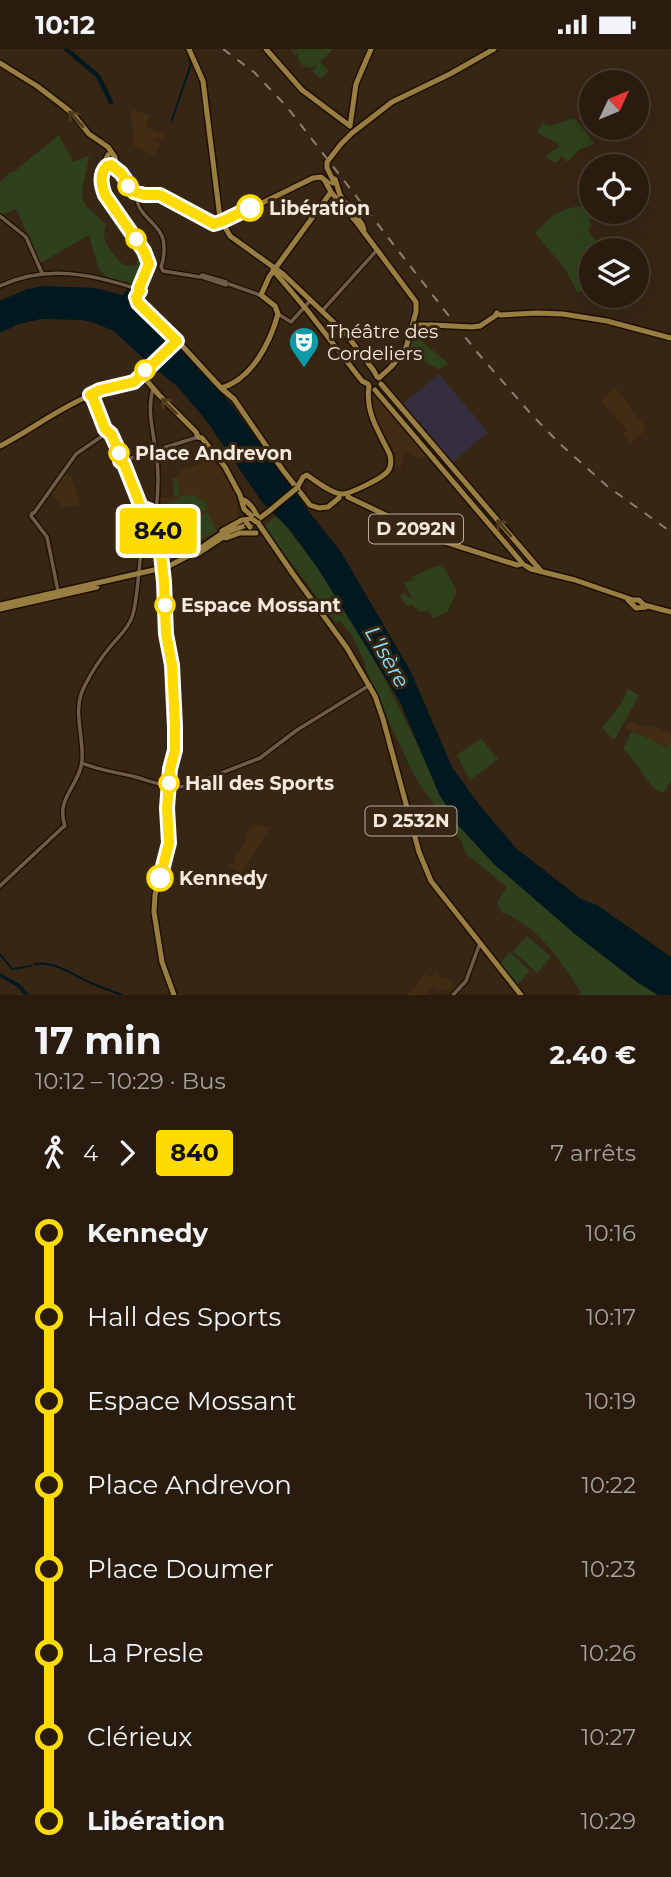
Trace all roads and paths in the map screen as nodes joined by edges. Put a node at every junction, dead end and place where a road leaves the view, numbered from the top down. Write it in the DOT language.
graph roads {
  1 [pos="189,49"];
  2 [pos="266,49"];
  3 [pos="371,49"];
  4 [pos="494,49"];
  5 [pos="0,63"];
  6 [pos="351,128"];
  7 [pos="110,160"];
  8 [pos="332,187"];
  9 [pos="138,195"];
  10 [pos="0,216"];
  11 [pos="223,221"];
  12 [pos="378,250"];
  13 [pos="275,270"];
  14 [pos="42,273"];
  15 [pos="0,286"];
  16 [pos="136,290"];
  17 [pos="261,295"];
  18 [pos="310,300"];
  19 [pos="303,307"];
  20 [pos="322,311"];
  21 [pos="278,314"];
  22 [pos="414,321"];
  23 [pos="671,338"];
  24 [pos="178,342"];
  25 [pos="141,374"];
  26 [pos="380,379"];
  27 [pos="371,388"];
  28 [pos="153,389"];
  29 [pos="224,390"];
  30 [pos="93,395"];
  31 [pos="108,434"];
  32 [pos="198,437"];
  33 [pos="0,446"];
  34 [pos="156,451"];
  35 [pos="122,459"];
  36 [pos="344,497"];
  37 [pos="240,500"];
  38 [pos="475,501"];
  39 [pos="241,512"];
  40 [pos="155,513"];
  41 [pos="254,523"];
  42 [pos="239,525"];
  43 [pos="214,544"];
  44 [pos="529,556"];
  45 [pos="523,565"];
  46 [pos="163,570"];
  47 [pos="540,570"];
  48 [pos="139,576"];
  49 [pos="58,594"];
  50 [pos="0,607"];
  51 [pos="670,614"];
  52 [pos="370,685"];
  53 [pos="82,762"];
  54 [pos="168,786"];
  55 [pos="0,886"];
  56 [pos="480,943"];
  57 [pos="174,995"];
  58 [pos="453,995"];
  59 [pos="521,995"];
  1 -- 11 [label="main road"];
  2 -- 6 [label="main road"];
  3 -- 6 [label="main road"];
  4 -- 6 [label="main road"];
  7 -- 5 [label="main road, one-way"];
  6 -- 8 [label="main road"];
  7 -- 9 [label="main road"];
  7 -- 16 [label="main road"];
  8 -- 11 [label="main road"];
  8 -- 12 [label="main road"];
  8 -- 13 [label="main road"];
  9 -- 11 [label="main road"];
  9 -- 17 [label="street"];
  10 -- 14 [label="street"];
  11 -- 13 [label="main road"];
  12 -- 20 [label="street"];
  12 -- 22 [label="main road"];
  13 -- 17 [label="main road"];
  13 -- 18 [label="main road"];
  13 -- 19 [label="main road"];
  14 -- 15 [label="street"];
  14 -- 16 [label="street"];
  16 -- 24 [label="main road"];
  17 -- 21 [label="main road"];
  18 -- 19 [label="street"];
  18 -- 20 [label="main road"];
  19 -- 21 [label="street"];
  19 -- 27 [label="main road"];
  20 -- 26 [label="main road"];
  21 -- 29 [label="main road"];
  22 -- 23 [label="main road, bridge"];
  22 -- 26 [label="main road"];
  24 -- 25 [label="main road"];
  24 -- 29 [label="main road"];
  25 -- 28 [label="main road"];
  25 -- 30 [label="main road"];
  26 -- 27 [label="main road"];
  26 -- 27 [label="main road"];
  26 -- 38 [label="main road"];
  27 -- 36 [label="main road"];
  27 -- 38 [label="main road"];
  32 -- 28 [label="main road, one-way"];
  28 -- 34 [label="street"];
  29 -- 36 [label="main road"];
  30 -- 31 [label="main road"];
  30 -- 33 [label="main road"];
  31 -- 35 [label="main road"];
  31 -- 49 [label="street"];
  32 -- 34 [label="street"];
  32 -- 37 [label="main road"];
  34 -- 35 [label="street"];
  34 -- 40 [label="street"];
  35 -- 40 [label="main road"];
  36 -- 41 [label="main road, D 2092N, bridge"];
  36 -- 45 [label="main road, D 2092N"];
  37 -- 39 [label="main road"];
  37 -- 41 [label="main road"];
  44 -- 38 [label="main road, one-way"];
  38 -- 45 [label="main road"];
  39 -- 41 [label="main road"];
  39 -- 42 [label="main road"];
  40 -- 46 [label="main road"];
  40 -- 48 [label="street"];
  41 -- 42 [label="main road, D 2092N"];
  41 -- 42 [label="main road"];
  41 -- 43 [label="main road"];
  41 -- 52 [label="main road, D 2532N"];
  42 -- 43 [label="main road, D 2092N"];
  42 -- 46 [label="main road, D 2092N"];
  43 -- 46 [label="main road"];
  44 -- 45 [label="main road"];
  44 -- 47 [label="main road"];
  45 -- 47 [label="main road, D 2092N"];
  46 -- 48 [label="main road"];
  46 -- 54 [label="main road"];
  47 -- 51 [label="main road, D 2092N"];
  48 -- 49 [label="main road"];
  48 -- 53 [label="street"];
  49 -- 50 [label="main road"];
  52 -- 54 [label="street"];
  52 -- 56 [label="main road, D 2532N"];
  53 -- 54 [label="street"];
  53 -- 55 [label="street"];
  54 -- 57 [label="main road"];
  56 -- 58 [label="street"];
  56 -- 59 [label="main road, D 2532N"];
}
